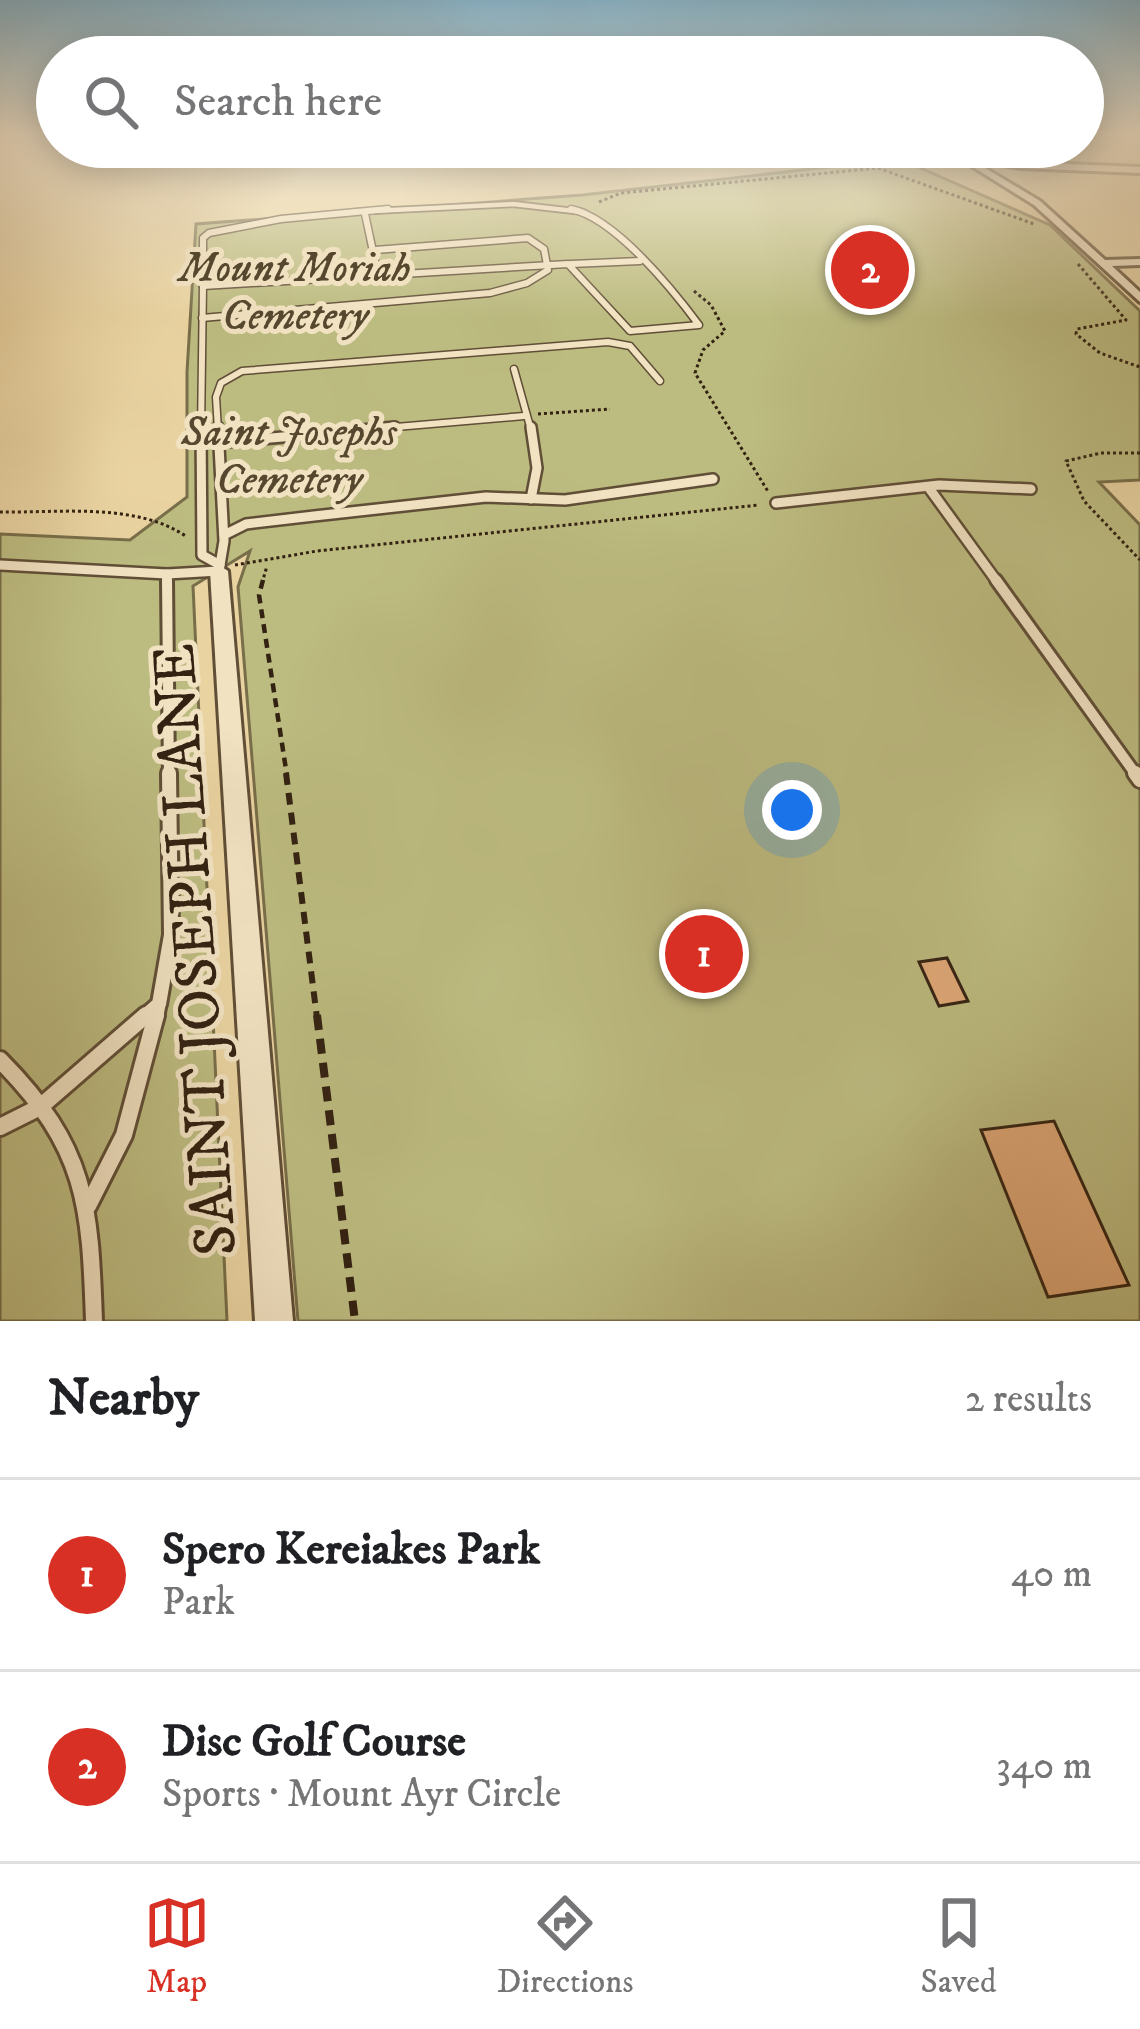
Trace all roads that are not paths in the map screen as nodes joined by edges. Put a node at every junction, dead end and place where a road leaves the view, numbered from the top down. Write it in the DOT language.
graph roads {
  1 [pos="1024,195"];
  2 [pos="1045,195"];
  3 [pos="365,214"];
  4 [pos="375,250"];
  5 [pos="640,260"];
  6 [pos="1140,262"];
  7 [pos="1102,263"];
  8 [pos="1119,263"];
  9 [pos="549,264"];
  10 [pos="568,264"];
  11 [pos="367,276"];
  12 [pos="1140,282"];
  13 [pos="201,287"];
  14 [pos="1140,298"];
  15 [pos="202,318"];
  16 [pos="514,369"];
  17 [pos="659,381"];
  18 [pos="524,416"];
  19 [pos="216,443"];
  20 [pos="713,479"];
  21 [pos="929,488"];
  22 [pos="1031,489"];
  23 [pos="531,499"];
  24 [pos="776,503"];
  25 [pos="224,535"];
  26 [pos="214,564"];
  27 [pos="0,565"];
  28 [pos="167,574"];
  29 [pos="1140,780"];
  30 [pos="159,1004"];
  31 [pos="0,1060"];
  32 [pos="40,1107"];
  33 [pos="0,1127"];
  34 [pos="88,1206"];
  35 [pos="94,1321"];
  36 [pos="274,1321"];
  1 -- 7 [label="street"];
  2 -- 8 [label="street"];
  3 -- 4 [label="lane"];
  3 -- 5 [label="lane"];
  3 -- 13 [label="lane"];
  4 -- 9 [label="lane"];
  4 -- 11 [label="lane"];
  5 -- 10 [label="lane"];
  5 -- 10 [label="lane"];
  6 -- 8 [label="street"];
  7 -- 8 [label="street"];
  7 -- 14 [label="street"];
  8 -- 12 [label="street"];
  9 -- 10 [label="lane"];
  9 -- 11 [label="lane"];
  9 -- 15 [label="lane"];
  11 -- 13 [label="lane"];
  13 -- 15 [label="lane"];
  15 -- 26 [label="lane"];
  16 -- 18 [label="lane"];
  17 -- 19 [label="lane"];
  18 -- 19 [label="lane"];
  18 -- 23 [label="lane"];
  19 -- 25 [label="lane"];
  20 -- 23 [label="lane"];
  21 -- 22 [label="lane"];
  21 -- 24 [label="lane"];
  21 -- 29 [label="lane"];
  23 -- 25 [label="lane"];
  25 -- 26 [label="lane"];
  26 -- 28 [label="lane"];
  26 -- 36 [label="street, SAINT JOSEPH LANE"];
  27 -- 28 [label="lane"];
  28 -- 30 [label="lane"];
  30 -- 32 [label="lane"];
  30 -- 34 [label="lane"];
  31 -- 32 [label="lane"];
  32 -- 33 [label="lane"];
  32 -- 34 [label="lane"];
  34 -- 35 [label="lane"];
}
